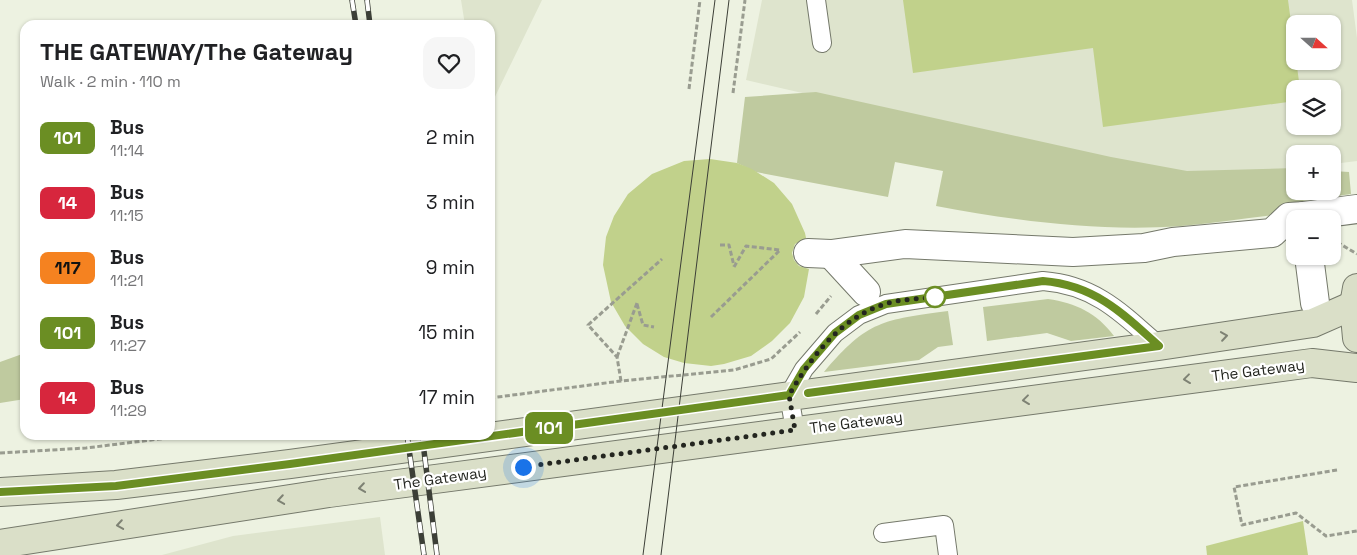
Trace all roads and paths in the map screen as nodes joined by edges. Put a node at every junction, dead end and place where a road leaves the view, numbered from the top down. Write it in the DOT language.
graph roads {
  1 [pos="700,0"];
  2 [pos="745,0"];
  3 [pos="816,0"];
  4 [pos="822,43"];
  5 [pos="690,89"];
  6 [pos="733,93"];
  7 [pos="1357,209"];
  8 [pos="1341,211"];
  9 [pos="1286,220"];
  10 [pos="1341,244"];
  11 [pos="720,245"];
  12 [pos="1357,254"];
  13 [pos="662,259"];
  14 [pos="1310,265"];
  15 [pos="866,292"];
  16 [pos="1356,296"];
  17 [pos="1315,303"];
  18 [pos="711,317"];
  19 [pos="654,327"];
  20 [pos="1357,338"];
  21 [pos="1159,346"];
  22 [pos="617,358"];
  23 [pos="1357,368"];
  24 [pos="621,381"];
  25 [pos="789,395"];
  26 [pos="795,430"];
  27 [pos="495,436"];
  28 [pos="151,440"];
  29 [pos="464,440"];
  30 [pos="0,454"];
  31 [pos="1337,470"];
  32 [pos="0,492"];
  33 [pos="1357,531"];
  34 [pos="883,534"];
  35 [pos="0,544"];
  36 [pos="948,555"];
  1 -- 5 [label="path"];
  2 -- 6 [label="path"];
  3 -- 4 [label="lane"];
  7 -- 8 [label="street"];
  9 -- 15 [label="street"];
  10 -- 12 [label="path"];
  11 -- 18 [label="path"];
  13 -- 22 [label="path"];
  14 -- 17 [label="street"];
  16 -- 20 [label="street"];
  21 -- 16 [label="street, one-way"];
  19 -- 22 [label="path"];
  21 -- 25 [label="street"];
  21 -- 25 [label="lane"];
  22 -- 24 [label="path"];
  23 -- 26 [label="street, The Gateway, one-way"];
  25 -- 26 [label="lane"];
  25 -- 27 [label="street"];
  26 -- 35 [label="street, The Gateway, one-way"];
  28 -- 30 [label="path"];
  29 -- 32 [label="street"];
  31 -- 33 [label="path"];
  34 -- 36 [label="lane"];
}
